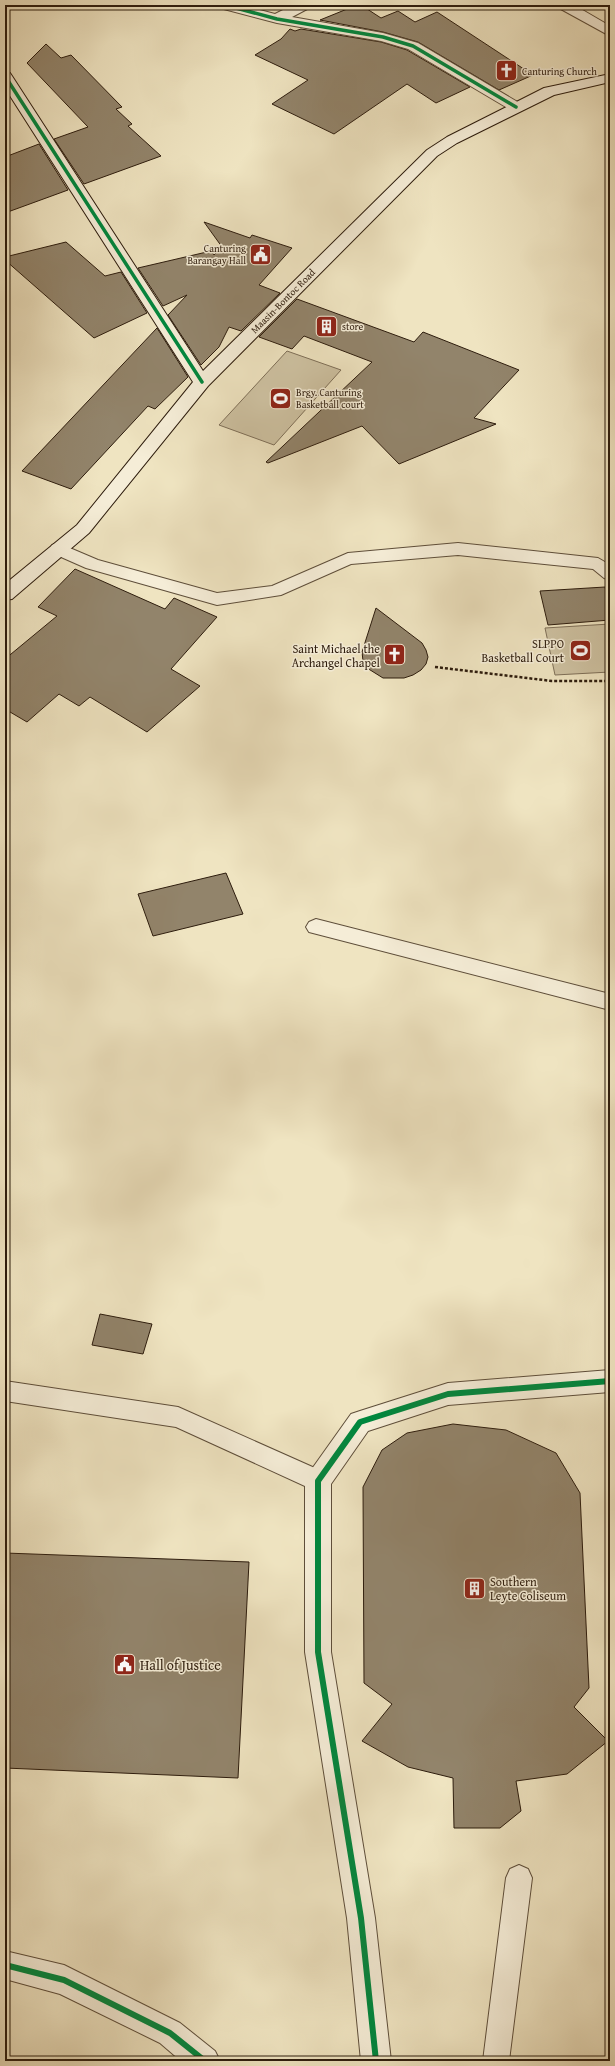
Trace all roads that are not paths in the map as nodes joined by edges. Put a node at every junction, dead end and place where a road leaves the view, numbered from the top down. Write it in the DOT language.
graph roads {
  1 [pos="225,5"];
  2 [pos="304,5"];
  3 [pos="564,5"];
  4 [pos="277,18"];
  5 [pos="610,32"];
  6 [pos="5,76"];
  7 [pos="610,78"];
  8 [pos="516,107"];
  9 [pos="202,382"];
  10 [pos="58,549"];
  11 [pos="610,574"];
  12 [pos="5,594"];
  13 [pos="316,927"];
  14 [pos="610,1002"];
  15 [pos="610,1382"];
  16 [pos="5,1392"];
  17 [pos="318,1481"];
  18 [pos="520,1878"];
  19 [pos="5,1965"];
  20 [pos="205,2061"];
  21 [pos="376,2061"];
  22 [pos="496,2061"];
  1 -- 4 [label="street"];
  2 -- 4 [label="street"];
  3 -- 5 [label="street"];
  4 -- 8 [label="street"];
  6 -- 9 [label="street"];
  7 -- 8 [label="street, Maasin-Bontoc Road"];
  8 -- 9 [label="street, Maasin-Bontoc Road"];
  9 -- 10 [label="street, Maasin-Bontoc Road"];
  10 -- 11 [label="lane"];
  10 -- 12 [label="street, Maasin-Bontoc Road"];
  13 -- 14 [label="lane"];
  15 -- 17 [label="street"];
  16 -- 17 [label="lane"];
  17 -- 21 [label="street"];
  18 -- 22 [label="lane"];
  19 -- 20 [label="street"];
}
